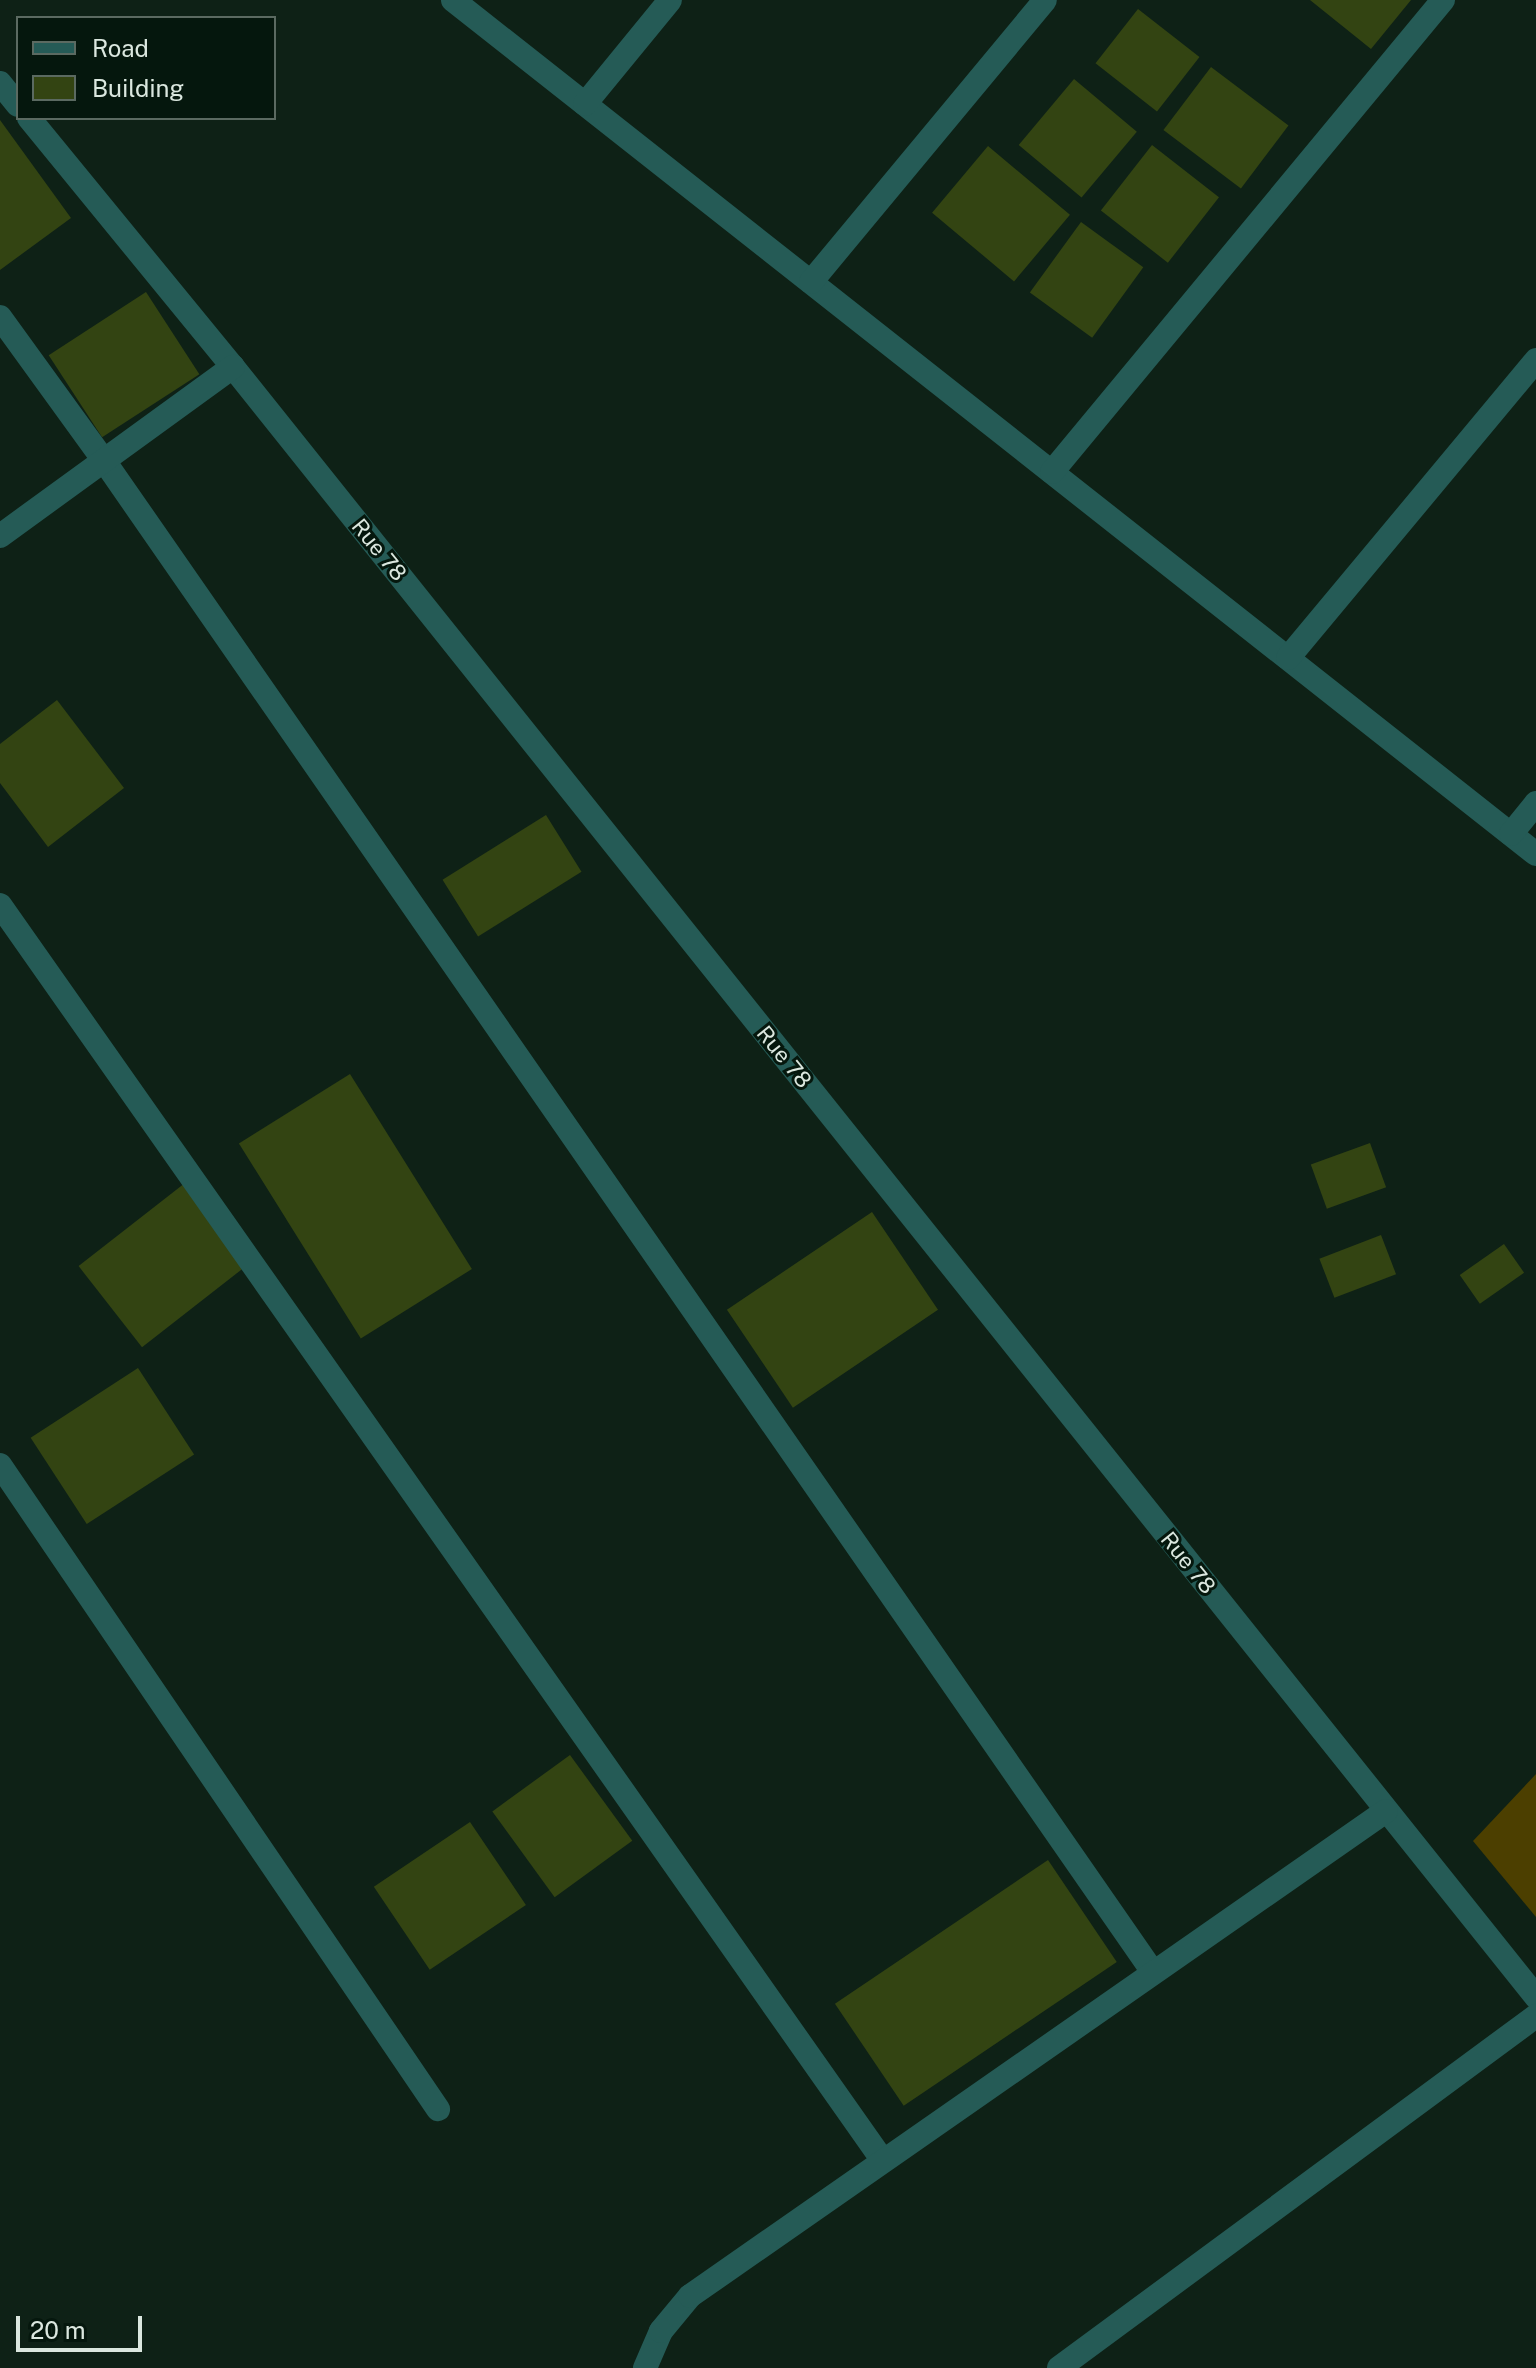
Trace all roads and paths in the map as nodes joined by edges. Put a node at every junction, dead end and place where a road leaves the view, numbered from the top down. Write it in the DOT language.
graph roads {
  1 [pos="453,0"];
  2 [pos="670,0"];
  3 [pos="1045,0"];
  4 [pos="1443,0"];
  5 [pos="0,83"];
  6 [pos="16,103"];
  7 [pos="585,104"];
  8 [pos="31,120"];
  9 [pos="811,282"];
  10 [pos="0,317"];
  11 [pos="1536,360"];
  12 [pos="233,367"];
  13 [pos="105,462"];
  14 [pos="1052,472"];
  15 [pos="0,536"];
  16 [pos="1288,658"];
  17 [pos="1536,803"];
  18 [pos="1511,834"];
  19 [pos="1536,854"];
  20 [pos="0,905"];
  21 [pos="0,1465"];
  22 [pos="1386,1811"];
  23 [pos="1153,1972"];
  24 [pos="1536,1997"];
  25 [pos="1536,2016"];
  26 [pos="438,2109"];
  27 [pos="883,2161"];
  28 [pos="645,2368"];
  29 [pos="1059,2368"];
  1 -- 7 [label="street"];
  2 -- 7 [label="street"];
  3 -- 9 [label="street"];
  4 -- 14 [label="street"];
  5 -- 6 [label="street"];
  7 -- 9 [label="street"];
  8 -- 12 [label="street, Rue 78"];
  9 -- 14 [label="street"];
  10 -- 13 [label="street"];
  11 -- 16 [label="street"];
  12 -- 13 [label="street"];
  12 -- 22 [label="street, Rue 78"];
  13 -- 15 [label="street"];
  13 -- 23 [label="street"];
  14 -- 16 [label="street"];
  16 -- 18 [label="street"];
  17 -- 18 [label="street"];
  18 -- 19 [label="street"];
  20 -- 27 [label="street"];
  21 -- 26 [label="street"];
  22 -- 23 [label="street"];
  22 -- 24 [label="street, Rue 78"];
  23 -- 27 [label="street"];
  25 -- 29 [label="street"];
  27 -- 28 [label="street"];
}
